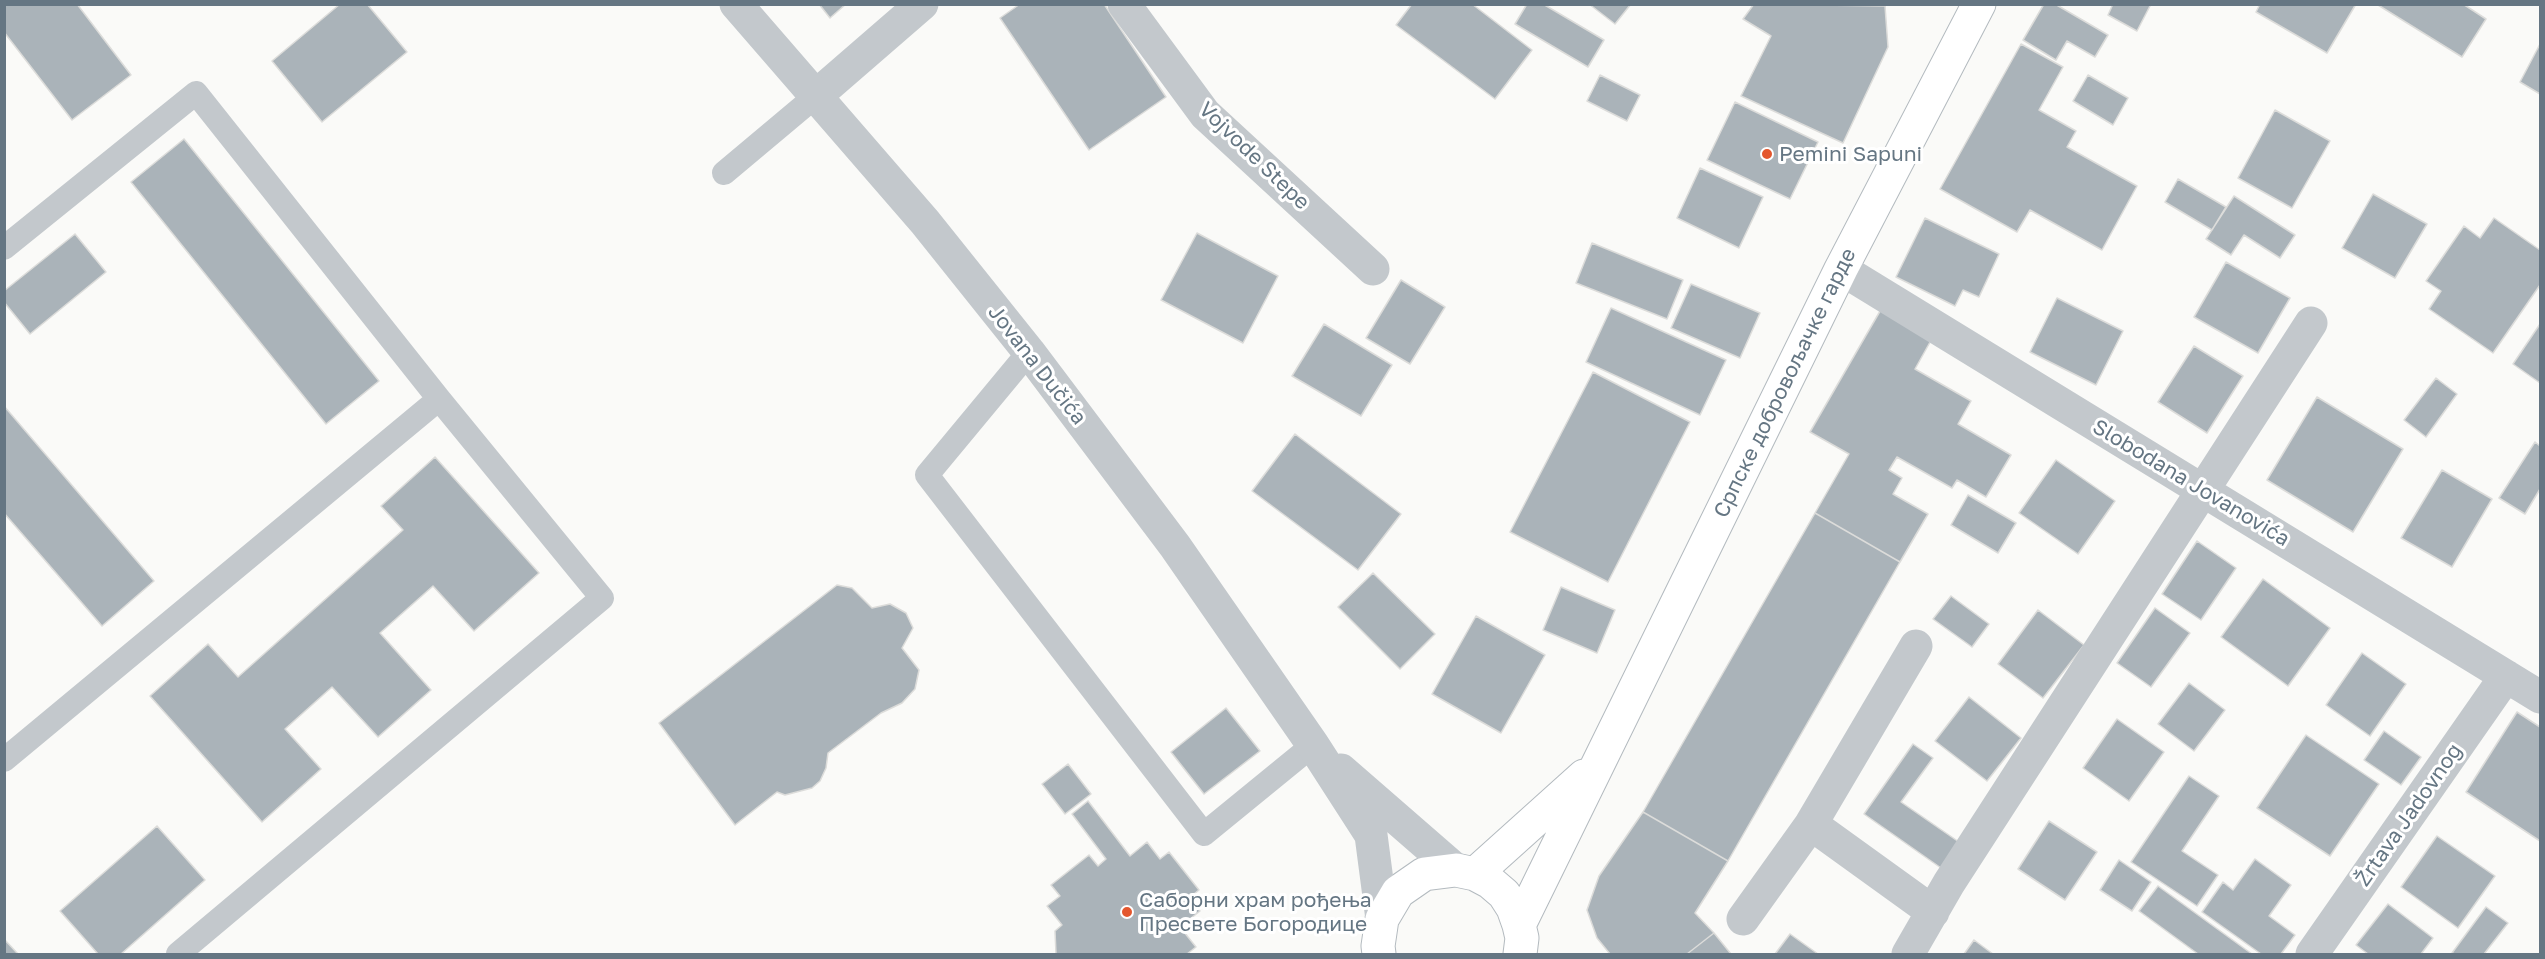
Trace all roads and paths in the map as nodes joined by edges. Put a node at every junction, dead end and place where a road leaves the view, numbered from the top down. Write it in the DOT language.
graph roads {
  1 [pos="736,4"];
  2 [pos="922,4"];
  3 [pos="1124,4"];
  4 [pos="1979,4"];
  5 [pos="817,95"];
  6 [pos="724,174"];
  7 [pos="4,248"];
  8 [pos="1373,269"];
  9 [pos="1841,269"];
  10 [pos="2312,323"];
  11 [pos="1029,352"];
  12 [pos="439,399"];
  13 [pos="2204,491"];
  14 [pos="1916,646"];
  15 [pos="2506,676"];
  16 [pos="2541,697"];
  17 [pos="1313,745"];
  18 [pos="4,760"];
  19 [pos="1597,765"];
  20 [pos="1811,824"];
  21 [pos="1465,872"];
  22 [pos="1933,912"];
  23 [pos="1382,919"];
  24 [pos="1743,919"];
  25 [pos="1520,940"];
  26 [pos="178,954"];
  27 [pos="1379,954"];
  28 [pos="1908,954"];
  29 [pos="2312,954"];
  1 -- 5 [label="street, Jovana Dučića"];
  2 -- 5 [label="street"];
  3 -- 8 [label="street, Vojvode Stepe"];
  4 -- 9 [label="main road, Српске добровољачке гарде"];
  5 -- 6 [label="lane"];
  5 -- 11 [label="street, Jovana Dučića"];
  7 -- 12 [label="lane"];
  9 -- 13 [label="street, Slobodana Jovanovića"];
  9 -- 19 [label="main road, Српске добровољачке гарде"];
  10 -- 13 [label="street"];
  11 -- 17 [label="street, Jovana Dučića"];
  11 -- 17 [label="lane"];
  12 -- 18 [label="lane"];
  12 -- 26 [label="lane"];
  13 -- 15 [label="street, Slobodana Jovanovića"];
  13 -- 22 [label="street"];
  14 -- 20 [label="street"];
  15 -- 16 [label="street, Slobodana Jovanovića"];
  15 -- 29 [label="street, Žrtava Jadovnog"];
  17 -- 21 [label="street"];
  17 -- 23 [label="street"];
  19 -- 21 [label="main road"];
  19 -- 25 [label="main road, Српске добровољачке гарде"];
  20 -- 22 [label="street"];
  20 -- 24 [label="street"];
  21 -- 23 [label="main road"];
  21 -- 25 [label="main road"];
  22 -- 28 [label="street"];
  23 -- 27 [label="main road"];
}
